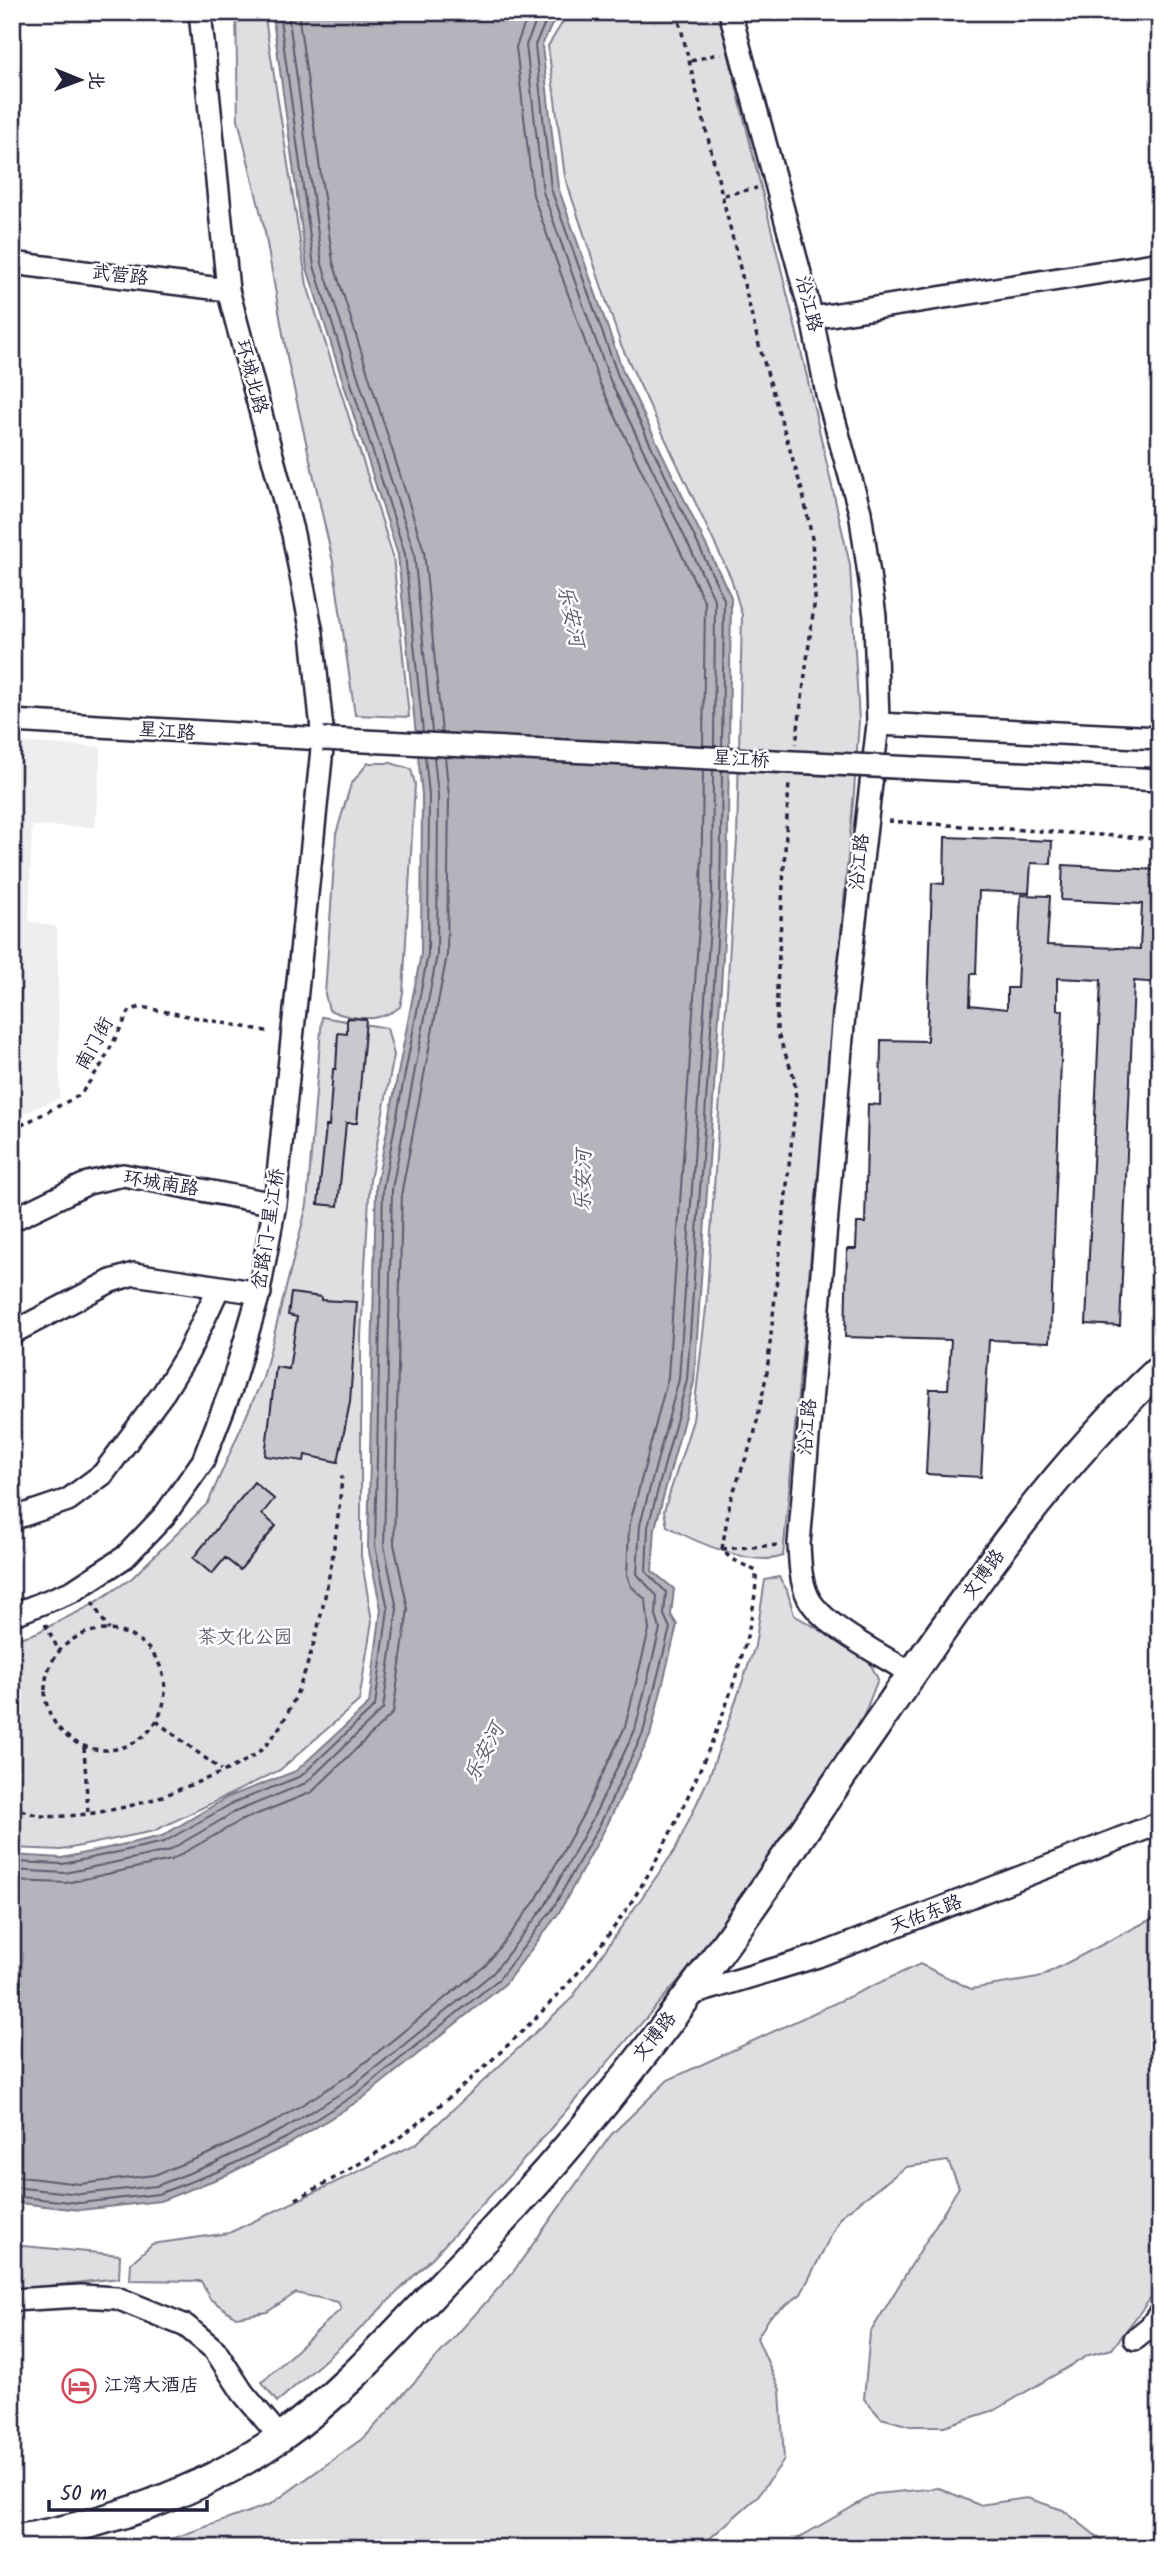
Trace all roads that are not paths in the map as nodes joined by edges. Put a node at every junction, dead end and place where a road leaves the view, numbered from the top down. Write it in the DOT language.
graph roads {
  1 [pos="200,12"];
  2 [pos="730,12"];
  3 [pos="12,263"];
  4 [pos="1160,263"];
  5 [pos="228,290"];
  6 [pos="812,318"];
  7 [pos="12,721"];
  8 [pos="878,724"];
  9 [pos="1160,738"];
  10 [pos="323,739"];
  11 [pos="1160,780"];
  12 [pos="275,1204"];
  13 [pos="12,1220"];
  14 [pos="219,1287"];
  15 [pos="260,1293"];
  16 [pos="12,1333"];
  17 [pos="1160,1369"];
  18 [pos="12,1519"];
  19 [pos="12,1615"];
  20 [pos="912,1674"];
  21 [pos="1160,1823"];
  22 [pos="688,1995"];
  23 [pos="12,2300"];
  24 [pos="1160,2313"];
  25 [pos="1135,2339"];
  26 [pos="280,2437"];
  27 [pos="12,2540"];
  1 -- 5 [label="street, 环城北路"];
  2 -- 6 [label="street, 沿江路"];
  3 -- 5 [label="street, 武营路"];
  4 -- 6 [label="street"];
  5 -- 10 [label="street, 环城北路"];
  6 -- 8 [label="street, 沿江路"];
  7 -- 10 [label="street, 星江路"];
  8 -- 9 [label="street"];
  8 -- 20 [label="street, 沿江路"];
  10 -- 11 [label="street, 星江桥, bridge"];
  10 -- 12 [label="street, 岔路门-星江桥"];
  12 -- 13 [label="street, 环城南路"];
  12 -- 15 [label="street, 岔路门-星江桥"];
  14 -- 15 [label="street"];
  14 -- 16 [label="street"];
  14 -- 18 [label="street"];
  15 -- 19 [label="street, 岔路门-星江桥"];
  17 -- 20 [label="main road, 文博路"];
  20 -- 22 [label="main road, 文博路"];
  21 -- 22 [label="street, 天佑东路"];
  22 -- 26 [label="main road, 文博路"];
  23 -- 26 [label="street"];
  24 -- 25 [label="street"];
  26 -- 27 [label="main road, 文博路"];
}
